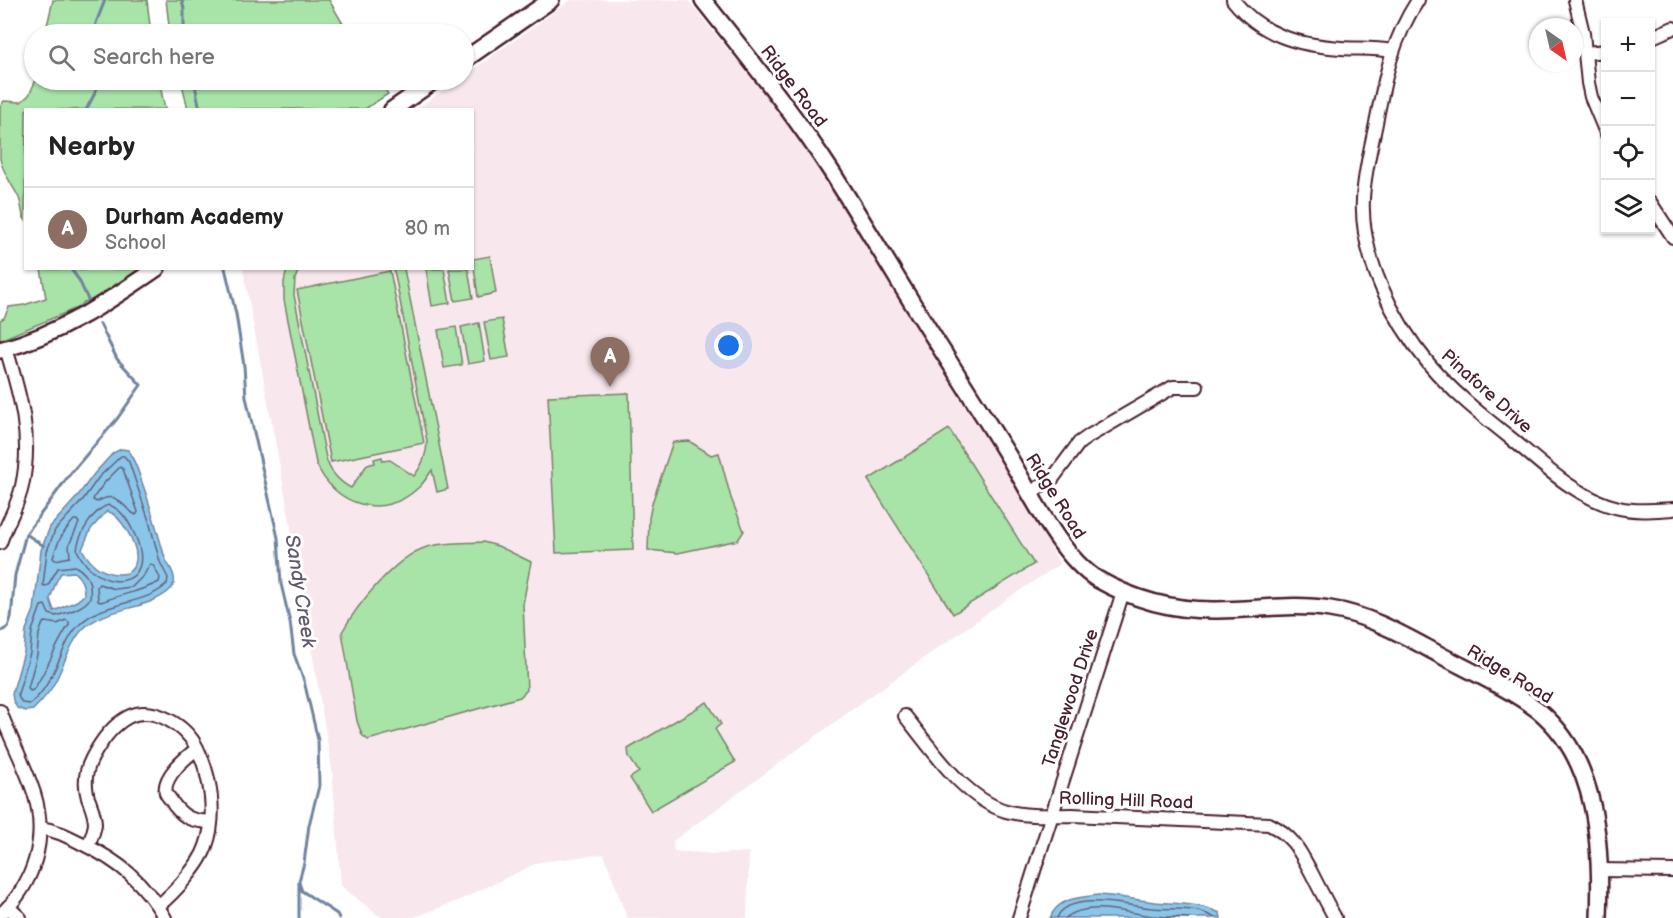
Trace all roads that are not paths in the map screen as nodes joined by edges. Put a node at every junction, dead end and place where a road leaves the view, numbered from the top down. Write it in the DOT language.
graph roads {
  1 [pos="551,0"];
  2 [pos="703,0"];
  3 [pos="1233,0"];
  4 [pos="1418,0"];
  5 [pos="1575,0"];
  6 [pos="1673,28"];
  7 [pos="1655,36"];
  8 [pos="1392,51"];
  9 [pos="1601,51"];
  10 [pos="474,53"];
  11 [pos="1586,53"];
  12 [pos="421,90"];
  13 [pos="395,108"];
  14 [pos="1602,126"];
  15 [pos="1655,210"];
  16 [pos="1673,237"];
  17 [pos="154,270"];
  18 [pos="3,349"];
  19 [pos="1197,387"];
  20 [pos="1030,493"];
  21 [pos="1673,509"];
  22 [pos="0,543"];
  23 [pos="1123,592"];
  24 [pos="0,711"];
  25 [pos="905,716"];
  26 [pos="197,748"];
  27 [pos="1052,815"];
  28 [pos="211,822"];
  29 [pos="40,828"];
  30 [pos="88,846"];
  31 [pos="1599,870"];
  32 [pos="1673,871"];
  33 [pos="158,906"];
  34 [pos="4,911"];
  35 [pos="20,918"];
  36 [pos="165,918"];
  37 [pos="1019,918"];
  38 [pos="1335,918"];
  39 [pos="1599,918"];
  1 -- 10 [label="street"];
  2 -- 20 [label="street, Ridge Road"];
  3 -- 8 [label="street"];
  4 -- 8 [label="street, Pinafore Drive"];
  5 -- 11 [label="street"];
  6 -- 7 [label="street"];
  8 -- 21 [label="street, Pinafore Drive"];
  9 -- 11 [label="street"];
  11 -- 14 [label="street"];
  12 -- 13 [label="street"];
  15 -- 16 [label="street"];
  17 -- 18 [label="street"];
  18 -- 22 [label="street"];
  19 -- 20 [label="street"];
  20 -- 23 [label="street, Ridge Road"];
  23 -- 27 [label="street, Tanglewood Drive"];
  23 -- 31 [label="street, Ridge Road"];
  24 -- 29 [label="street"];
  25 -- 27 [label="street, Rolling Hill Road"];
  26 -- 28 [label="street"];
  26 -- 28 [label="street"];
  26 -- 30 [label="street"];
  27 -- 37 [label="street, Tanglewood Drive"];
  27 -- 38 [label="street, Rolling Hill Road"];
  28 -- 33 [label="street"];
  29 -- 30 [label="street"];
  29 -- 34 [label="street"];
  30 -- 33 [label="street"];
  31 -- 32 [label="street"];
  31 -- 39 [label="street, Ridge Road"];
  33 -- 36 [label="street"];
  34 -- 35 [label="street"];
}
